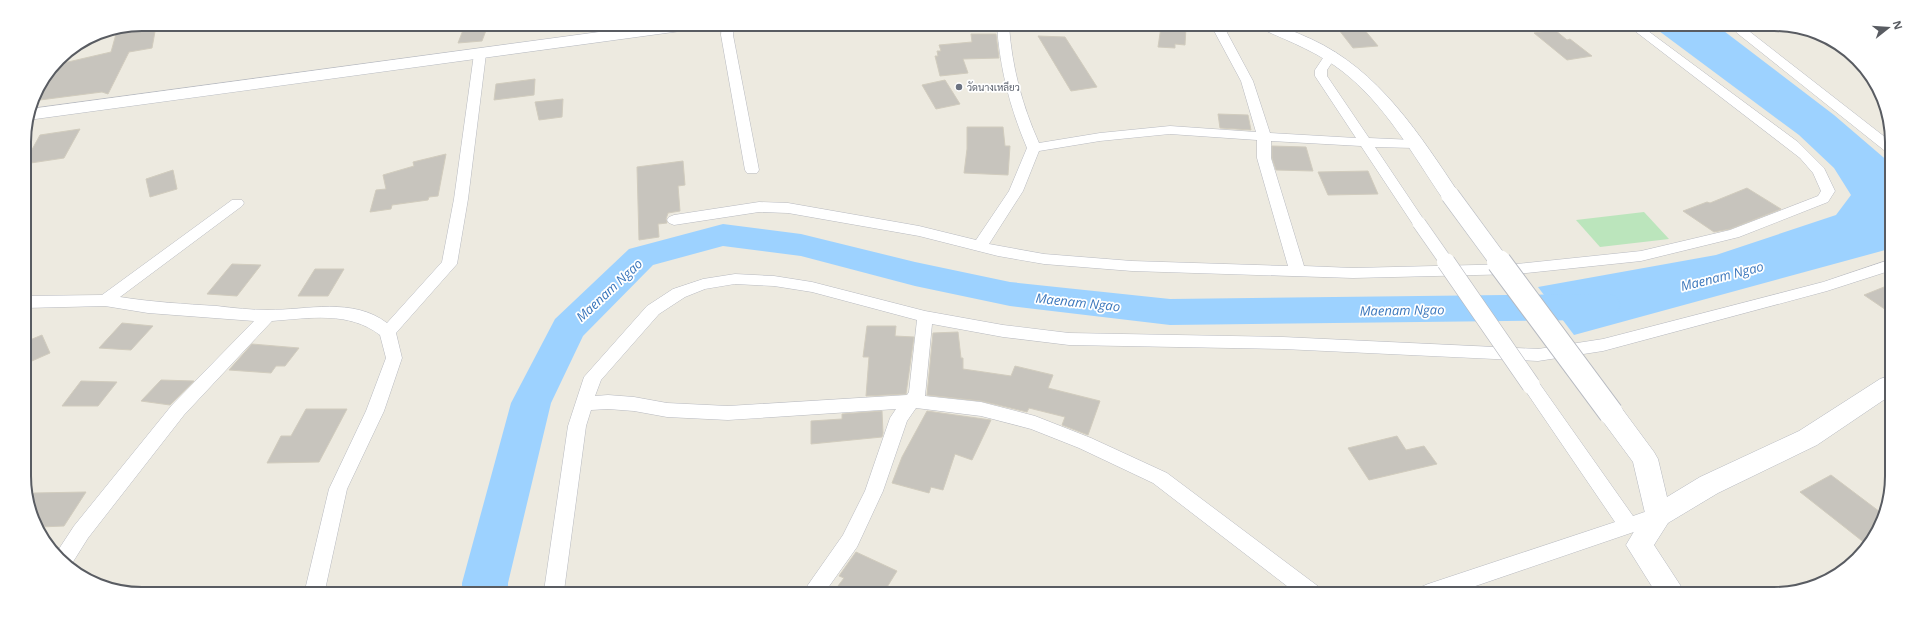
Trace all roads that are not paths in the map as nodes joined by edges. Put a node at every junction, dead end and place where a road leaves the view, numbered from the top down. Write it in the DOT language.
graph roads {
  1 [pos="645,31"];
  2 [pos="727,31"];
  3 [pos="1005,31"];
  4 [pos="1220,31"];
  5 [pos="1279,31"];
  6 [pos="1641,31"];
  7 [pos="1740,31"];
  8 [pos="480,54"];
  9 [pos="1330,55"];
  10 [pos="35,113"];
  11 [pos="1264,135"];
  12 [pos="1366,142"];
  13 [pos="1414,144"];
  14 [pos="1885,144"];
  15 [pos="1034,148"];
  16 [pos="752,170"];
  17 [pos="237,203"];
  18 [pos="674,220"];
  19 [pos="980,246"];
  20 [pos="1885,266"];
  21 [pos="1298,272"];
  22 [pos="105,300"];
  23 [pos="31,302"];
  24 [pos="268,316"];
  25 [pos="925,317"];
  26 [pos="388,332"];
  27 [pos="1885,387"];
  28 [pos="912,401"];
  29 [pos="584,404"];
  30 [pos="1659,514"];
  31 [pos="1629,526"];
  32 [pos="66,556"];
  33 [pos="316,587"];
  34 [pos="555,587"];
  35 [pos="817,587"];
  36 [pos="1304,587"];
  37 [pos="1446,587"];
  38 [pos="1667,587"];
  1 -- 8 [label="main road"];
  2 -- 16 [label="street"];
  3 -- 15 [label="street"];
  4 -- 11 [label="street"];
  5 -- 9 [label="main road"];
  6 -- 21 [label="street"];
  7 -- 14 [label="street"];
  8 -- 10 [label="main road"];
  8 -- 26 [label="street"];
  9 -- 12 [label="street"];
  9 -- 13 [label="main road"];
  11 -- 12 [label="street"];
  11 -- 15 [label="street"];
  11 -- 21 [label="street"];
  12 -- 13 [label="street"];
  12 -- 31 [label="street, bridge"];
  13 -- 30 [label="main road, bridge"];
  15 -- 19 [label="street"];
  17 -- 22 [label="street"];
  18 -- 19 [label="street"];
  19 -- 21 [label="street"];
  20 -- 25 [label="street"];
  22 -- 23 [label="street"];
  22 -- 24 [label="street"];
  24 -- 26 [label="street"];
  24 -- 32 [label="street"];
  25 -- 28 [label="street"];
  25 -- 29 [label="street"];
  26 -- 33 [label="street"];
  27 -- 30 [label="main road"];
  28 -- 29 [label="street"];
  28 -- 35 [label="street"];
  28 -- 36 [label="street"];
  29 -- 34 [label="street"];
  30 -- 31 [label="street"];
  30 -- 38 [label="main road"];
  31 -- 37 [label="street"];
}
